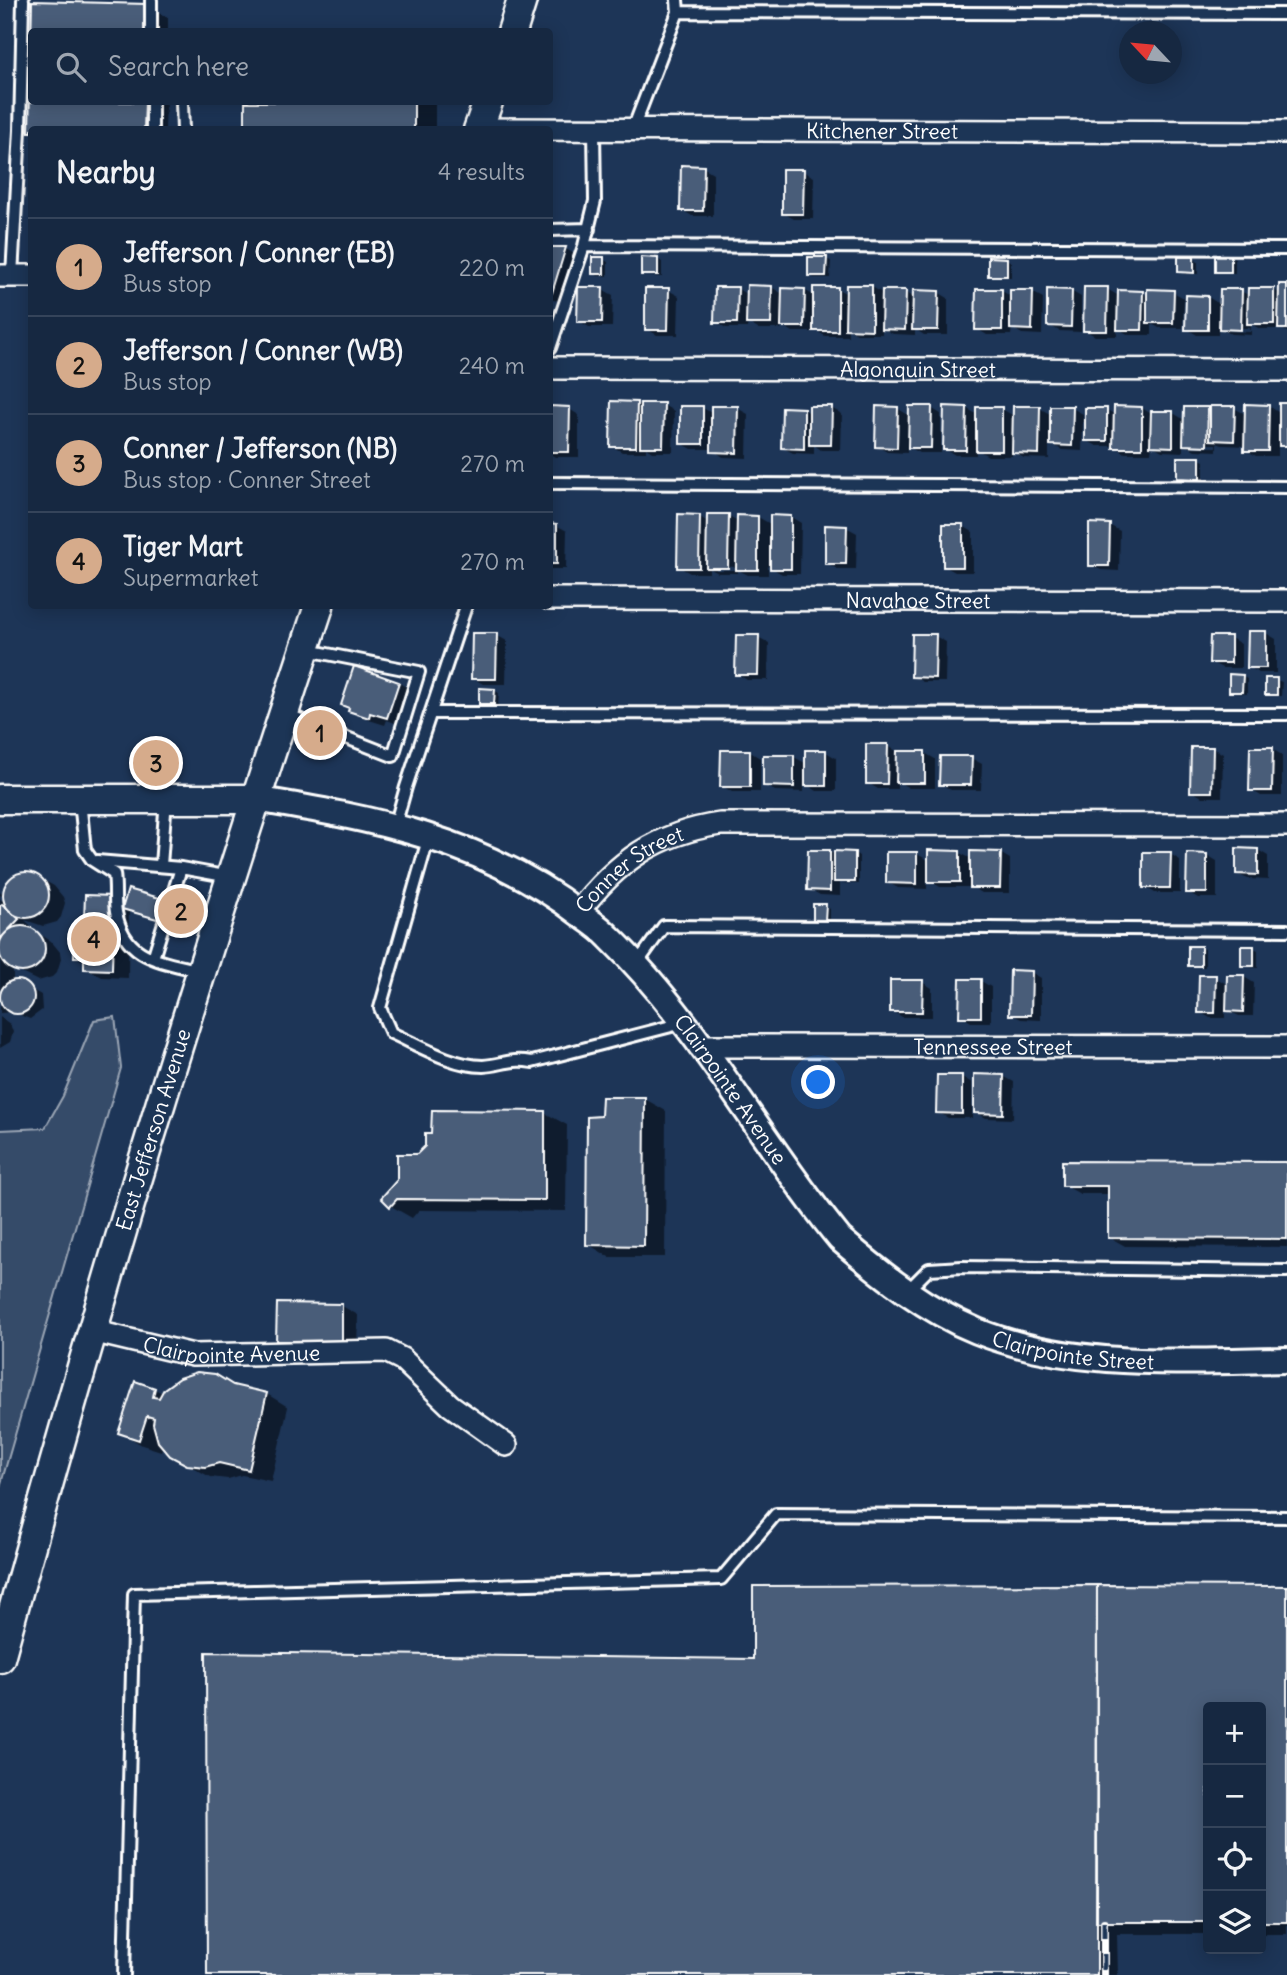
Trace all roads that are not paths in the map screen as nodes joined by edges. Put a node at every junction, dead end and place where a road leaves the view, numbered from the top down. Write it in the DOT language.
graph roads {
  1 [pos="23,0"];
  2 [pos="151,0"];
  3 [pos="522,0"];
  4 [pos="677,0"];
  5 [pos="678,12"];
  6 [pos="1287,14"];
  7 [pos="151,28"];
  8 [pos="513,28"];
  9 [pos="152,105"];
  10 [pos="182,105"];
  11 [pos="487,105"];
  12 [pos="152,126"];
  13 [pos="183,126"];
  14 [pos="479,126"];
  15 [pos="553,129"];
  16 [pos="594,129"];
  17 [pos="633,129"];
  18 [pos="1287,132"];
  19 [pos="18,161"];
  20 [pos="28,162"];
  21 [pos="589,229"];
  22 [pos="553,230"];
  23 [pos="584,246"];
  24 [pos="1287,249"];
  25 [pos="14,276"];
  26 [pos="553,308"];
  27 [pos="564,309"];
  28 [pos="553,340"];
  29 [pos="553,368"];
  30 [pos="1287,370"];
  31 [pos="553,483"];
  32 [pos="1287,487"];
  33 [pos="553,599"];
  34 [pos="1287,601"];
  35 [pos="318,609"];
  36 [pos="465,609"];
  37 [pos="304,649"];
  38 [pos="283,713"];
  39 [pos="432,713"];
  40 [pos="1287,714"];
  41 [pos="0,799"];
  42 [pos="80,799"];
  43 [pos="166,799"];
  44 [pos="256,799"];
  45 [pos="1287,825"];
  46 [pos="395,826"];
  47 [pos="429,836"];
  48 [pos="92,860"];
  49 [pos="161,865"];
  50 [pos="181,868"];
  51 [pos="231,877"];
  52 [pos="578,912"];
  53 [pos="1287,930"];
  54 [pos="153,958"];
  55 [pos="636,965"];
  56 [pos="202,972"];
  57 [pos="683,1023"];
  58 [pos="699,1045"];
  59 [pos="1287,1047"];
  60 [pos="878,1271"];
  61 [pos="1287,1271"];
  62 [pos="907,1291"];
  63 [pos="92,1332"];
  64 [pos="1287,1360"];
  65 [pos="506,1445"];
  66 [pos="1287,1517"];
  67 [pos="0,1658"];
  68 [pos="124,1975"];
  1 -- 19 [label="lane"];
  2 -- 7 [label="lane"];
  3 -- 8 [label="main road"];
  4 -- 5 [label="lane"];
  5 -- 6 [label="lane"];
  5 -- 17 [label="lane"];
  9 -- 12 [label="lane"];
  10 -- 13 [label="lane"];
  11 -- 14 [label="main road"];
  15 -- 16 [label="street, Kitchener Street"];
  16 -- 17 [label="street, Kitchener Street"];
  16 -- 21 [label="lane"];
  17 -- 18 [label="street, Kitchener Street"];
  19 -- 20 [label="lane"];
  19 -- 25 [label="lane"];
  21 -- 22 [label="lane"];
  21 -- 23 [label="lane"];
  23 -- 24 [label="lane"];
  23 -- 27 [label="lane"];
  26 -- 27 [label="lane"];
  27 -- 28 [label="lane"];
  29 -- 30 [label="street, Algonquin Street"];
  31 -- 32 [label="lane"];
  33 -- 34 [label="street, Navahoe Street"];
  35 -- 37 [label="main road, East Jefferson Avenue"];
  36 -- 39 [label="lane"];
  37 -- 38 [label="main road, East Jefferson Avenue"];
  37 -- 38 [label="lane"];
  38 -- 44 [label="main road, East Jefferson Avenue"];
  39 -- 40 [label="lane"];
  39 -- 46 [label="lane"];
  41 -- 42 [label="main road, Conner Street"];
  42 -- 43 [label="main road, Conner Street"];
  42 -- 48 [label="lane"];
  43 -- 44 [label="main road, Conner Street"];
  43 -- 49 [label="lane"];
  44 -- 46 [label="street, Conner Street"];
  44 -- 51 [label="main road, East Jefferson Avenue"];
  45 -- 52 [label="street, Conner Street"];
  46 -- 47 [label="street, Conner Street"];
  47 -- 52 [label="street, Conner Street"];
  47 -- 57 [label="lane"];
  48 -- 49 [label="lane"];
  48 -- 54 [label="lane"];
  49 -- 50 [label="lane"];
  50 -- 51 [label="lane"];
  50 -- 54 [label="lane"];
  51 -- 56 [label="main road, East Jefferson Avenue"];
  52 -- 55 [label="street, Clairpointe Avenue"];
  53 -- 55 [label="lane"];
  54 -- 56 [label="lane"];
  55 -- 57 [label="street, Clairpointe Avenue"];
  56 -- 63 [label="main road, East Jefferson Avenue"];
  57 -- 58 [label="street, Clairpointe Avenue"];
  58 -- 59 [label="street, Tennessee Street"];
  58 -- 60 [label="street, Clairpointe Avenue"];
  60 -- 62 [label="street, Clairpointe Street"];
  61 -- 62 [label="lane"];
  62 -- 64 [label="street, Clairpointe Street"];
  63 -- 65 [label="street, Clairpointe Avenue"];
  63 -- 67 [label="main road, East Jefferson Avenue"];
  66 -- 68 [label="lane"];
}
